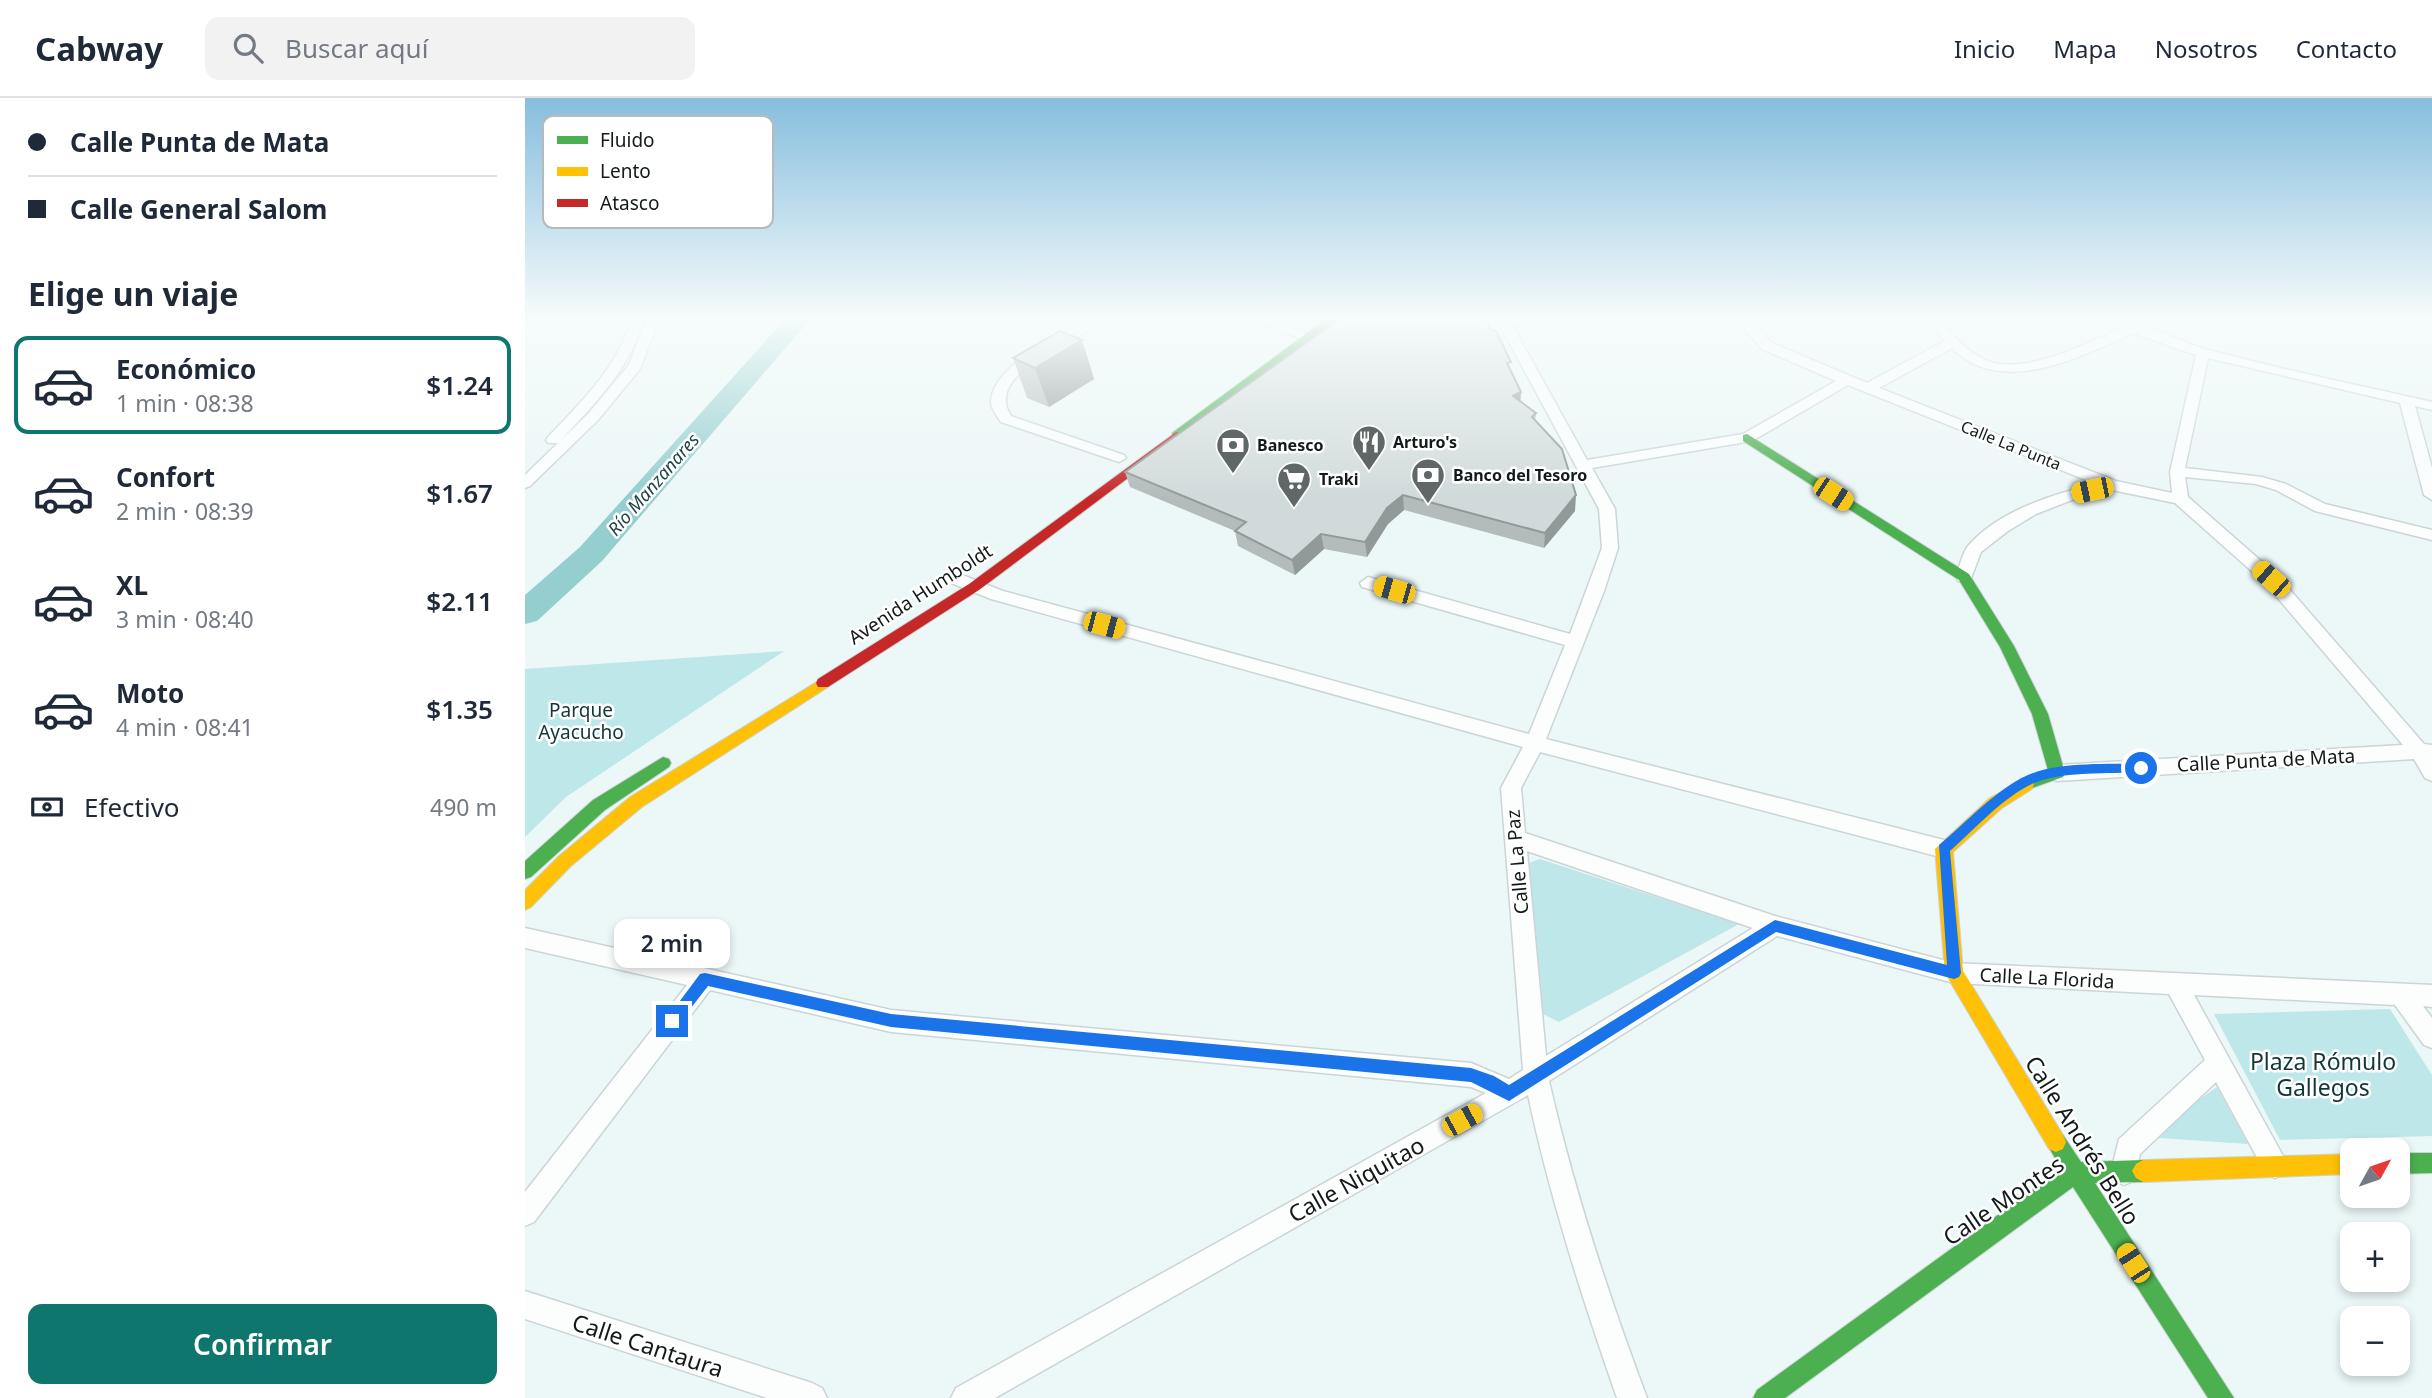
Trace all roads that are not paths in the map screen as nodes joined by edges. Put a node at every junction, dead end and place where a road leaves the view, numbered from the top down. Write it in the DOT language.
graph roads {
  1 [pos="612,377"];
  2 [pos="626,377"];
  3 [pos="1009,377"];
  4 [pos="1240,377"];
  5 [pos="1245,377"];
  6 [pos="1534,377"];
  7 [pos="1839,377"];
  8 [pos="1889,377"];
  9 [pos="2198,377"];
  10 [pos="2305,377"];
  11 [pos="1847,380"];
  12 [pos="1870,387"];
  13 [pos="2406,400"];
  14 [pos="2432,406"];
  15 [pos="1747,438"];
  16 [pos="1119,458"];
  17 [pos="1583,465"];
  18 [pos="525,470"];
  19 [pos="2177,472"];
  20 [pos="1098,474"];
  21 [pos="525,483"];
  22 [pos="2112,485"];
  23 [pos="2432,495"];
  24 [pos="2180,499"];
  25 [pos="2432,535"];
  26 [pos="1964,577"];
  27 [pos="966,579"];
  28 [pos="1368,583"];
  29 [pos="891,621"];
  30 [pos="1575,642"];
  31 [pos="763,700"];
  32 [pos="780,710"];
  33 [pos="1535,743"];
  34 [pos="2425,751"];
  35 [pos="671,758"];
  36 [pos="2057,773"];
  37 [pos="2432,774"];
  38 [pos="1514,838"];
  39 [pos="1944,849"];
  40 [pos="525,872"];
  41 [pos="525,902"];
  42 [pos="1775,926"];
  43 [pos="525,938"];
  44 [pos="1954,973"];
  45 [pos="705,979"];
  46 [pos="2177,986"];
  47 [pos="2401,995"];
  48 [pos="2432,996"];
  49 [pos="2432,1037"];
  50 [pos="2219,1063"];
  51 [pos="1536,1076"];
  52 [pos="1509,1093"];
  53 [pos="2432,1163"];
  54 [pos="2340,1164"];
  55 [pos="2410,1164"];
  56 [pos="2275,1165"];
  57 [pos="2124,1172"];
  58 [pos="2074,1173"];
  59 [pos="525,1213"];
  60 [pos="525,1305"];
  61 [pos="811,1398"];
  62 [pos="966,1398"];
  63 [pos="1632,1398"];
  64 [pos="1765,1398"];
  65 [pos="2222,1398"];
  1 -- 18 [label="street"];
  2 -- 21 [label="street"];
  3 -- 16 [label="street"];
  4 -- 16 [label="main road, Avenida Humboldt"];
  5 -- 27 [label="main road, Avenida Humboldt"];
  6 -- 17 [label="street, Calle La Paz"];
  7 -- 11 [label="street, Calle La Punta"];
  8 -- 12 [label="street"];
  9 -- 19 [label="street"];
  10 -- 13 [label="street"];
  11 -- 12 [label="street, Calle La Punta"];
  11 -- 15 [label="street"];
  12 -- 22 [label="street, Calle La Punta"];
  13 -- 14 [label="street"];
  13 -- 23 [label="street"];
  15 -- 17 [label="street"];
  15 -- 26 [label="main road"];
  16 -- 20 [label="main road, Avenida Humboldt"];
  17 -- 30 [label="street, Calle La Paz"];
  19 -- 24 [label="street"];
  19 -- 25 [label="street"];
  22 -- 24 [label="street, Calle La Punta"];
  22 -- 26 [label="street"];
  24 -- 34 [label="street"];
  26 -- 36 [label="main road"];
  27 -- 29 [label="main road, Avenida Humboldt"];
  27 -- 32 [label="main road, Avenida Humboldt"];
  27 -- 33 [label="street"];
  28 -- 30 [label="street"];
  30 -- 33 [label="street, Calle La Paz"];
  31 -- 32 [label="main road"];
  32 -- 41 [label="main road, Avenida Humboldt"];
  33 -- 38 [label="street, Calle La Paz"];
  33 -- 39 [label="street"];
  34 -- 36 [label="street, Calle Punta de Mata"];
  34 -- 37 [label="street"];
  35 -- 40 [label="main road"];
  36 -- 39 [label="main road"];
  38 -- 42 [label="street, Calle La Florida"];
  38 -- 51 [label="street, Calle La Paz"];
  39 -- 44 [label="main road"];
  42 -- 44 [label="street, Calle La Florida"];
  42 -- 51 [label="street, Calle Niquitao"];
  43 -- 45 [label="street"];
  44 -- 46 [label="street, Calle La Florida"];
  44 -- 58 [label="main road, Calle Andrés Bello"];
  45 -- 52 [label="street"];
  45 -- 59 [label="street"];
  46 -- 47 [label="street, Calle La Florida"];
  46 -- 50 [label="street"];
  47 -- 48 [label="street, Calle La Florida"];
  47 -- 49 [label="street"];
  50 -- 56 [label="street"];
  50 -- 57 [label="street"];
  51 -- 52 [label="street, Calle Niquitao"];
  51 -- 63 [label="street, Calle La Paz"];
  52 -- 62 [label="street, Calle Niquitao"];
  53 -- 55 [label="main road"];
  54 -- 56 [label="main road, Calle Montes"];
  56 -- 57 [label="main road, Calle Montes"];
  57 -- 58 [label="main road, Calle Montes"];
  58 -- 64 [label="main road, Calle Montes"];
  58 -- 65 [label="main road, Calle Andrés Bello"];
  60 -- 61 [label="street, Calle Cantaura"];
}
